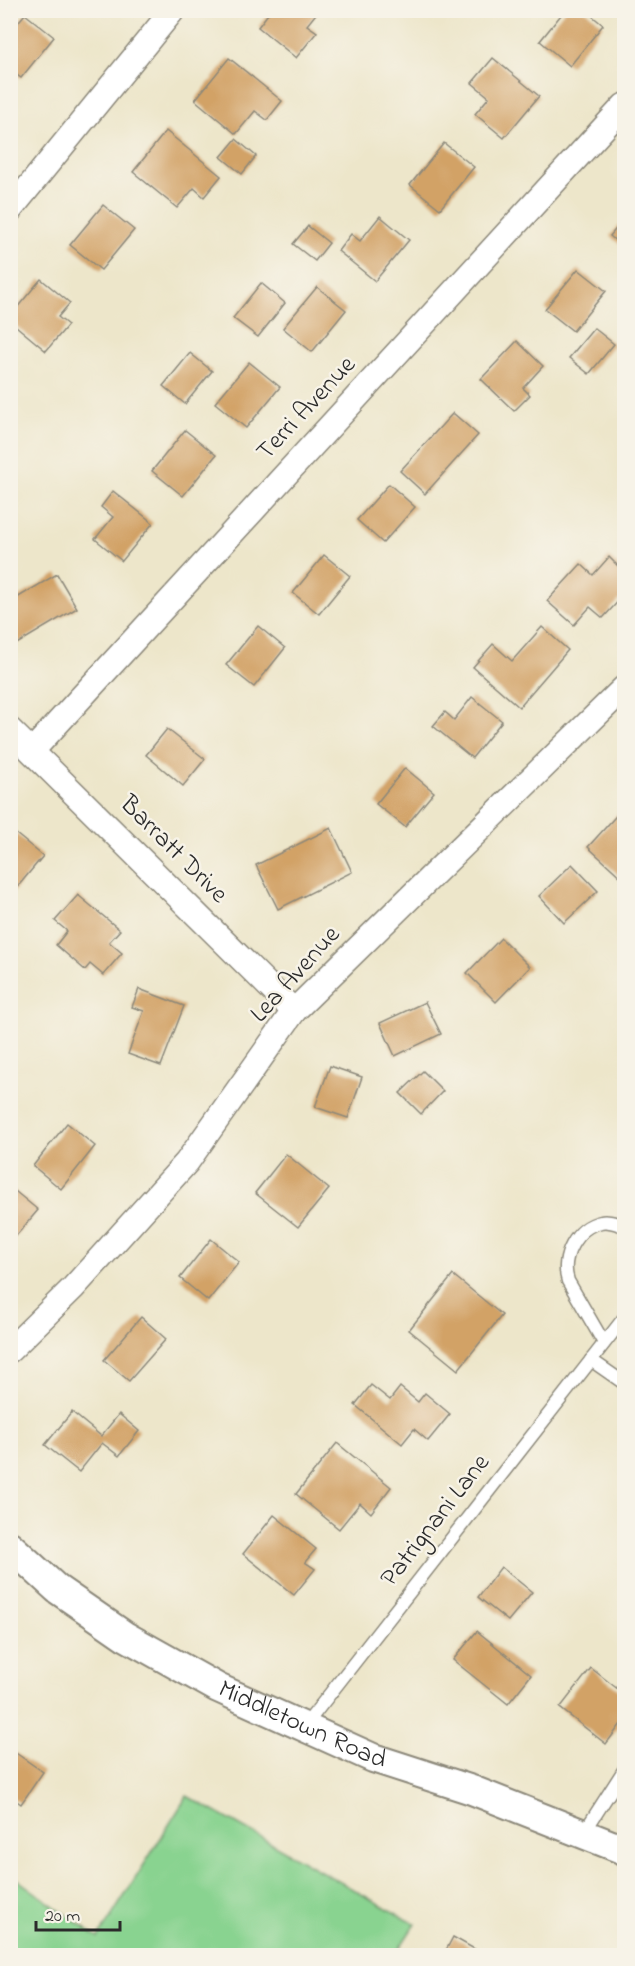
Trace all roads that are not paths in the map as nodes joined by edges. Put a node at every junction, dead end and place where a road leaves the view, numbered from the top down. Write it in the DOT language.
graph roads {
  1 [pos="173,10"];
  2 [pos="624,106"];
  3 [pos="10,210"];
  4 [pos="624,688"];
  5 [pos="10,730"];
  6 [pos="32,751"];
  7 [pos="294,1011"];
  8 [pos="624,1226"];
  9 [pos="624,1318"];
  10 [pos="604,1343"];
  11 [pos="10,1350"];
  12 [pos="591,1360"];
  13 [pos="624,1383"];
  14 [pos="10,1546"];
  15 [pos="304,1727"];
  16 [pos="624,1770"];
  17 [pos="583,1834"];
  18 [pos="624,1850"];
  1 -- 3 [label="street"];
  2 -- 6 [label="street, Terri Avenue"];
  4 -- 7 [label="street, Lea Avenue"];
  5 -- 6 [label="street, Barratt Drive"];
  6 -- 7 [label="street, Barratt Drive"];
  7 -- 11 [label="street, Lea Avenue"];
  8 -- 10 [label="lane"];
  9 -- 10 [label="lane, Patrignani Lane"];
  10 -- 12 [label="lane, Patrignani Lane"];
  12 -- 13 [label="lane"];
  12 -- 15 [label="lane, Patrignani Lane"];
  14 -- 15 [label="street, Middletown Road"];
  15 -- 17 [label="street, Middletown Road"];
  16 -- 17 [label="lane"];
  17 -- 18 [label="street, Middletown Road"];
}
